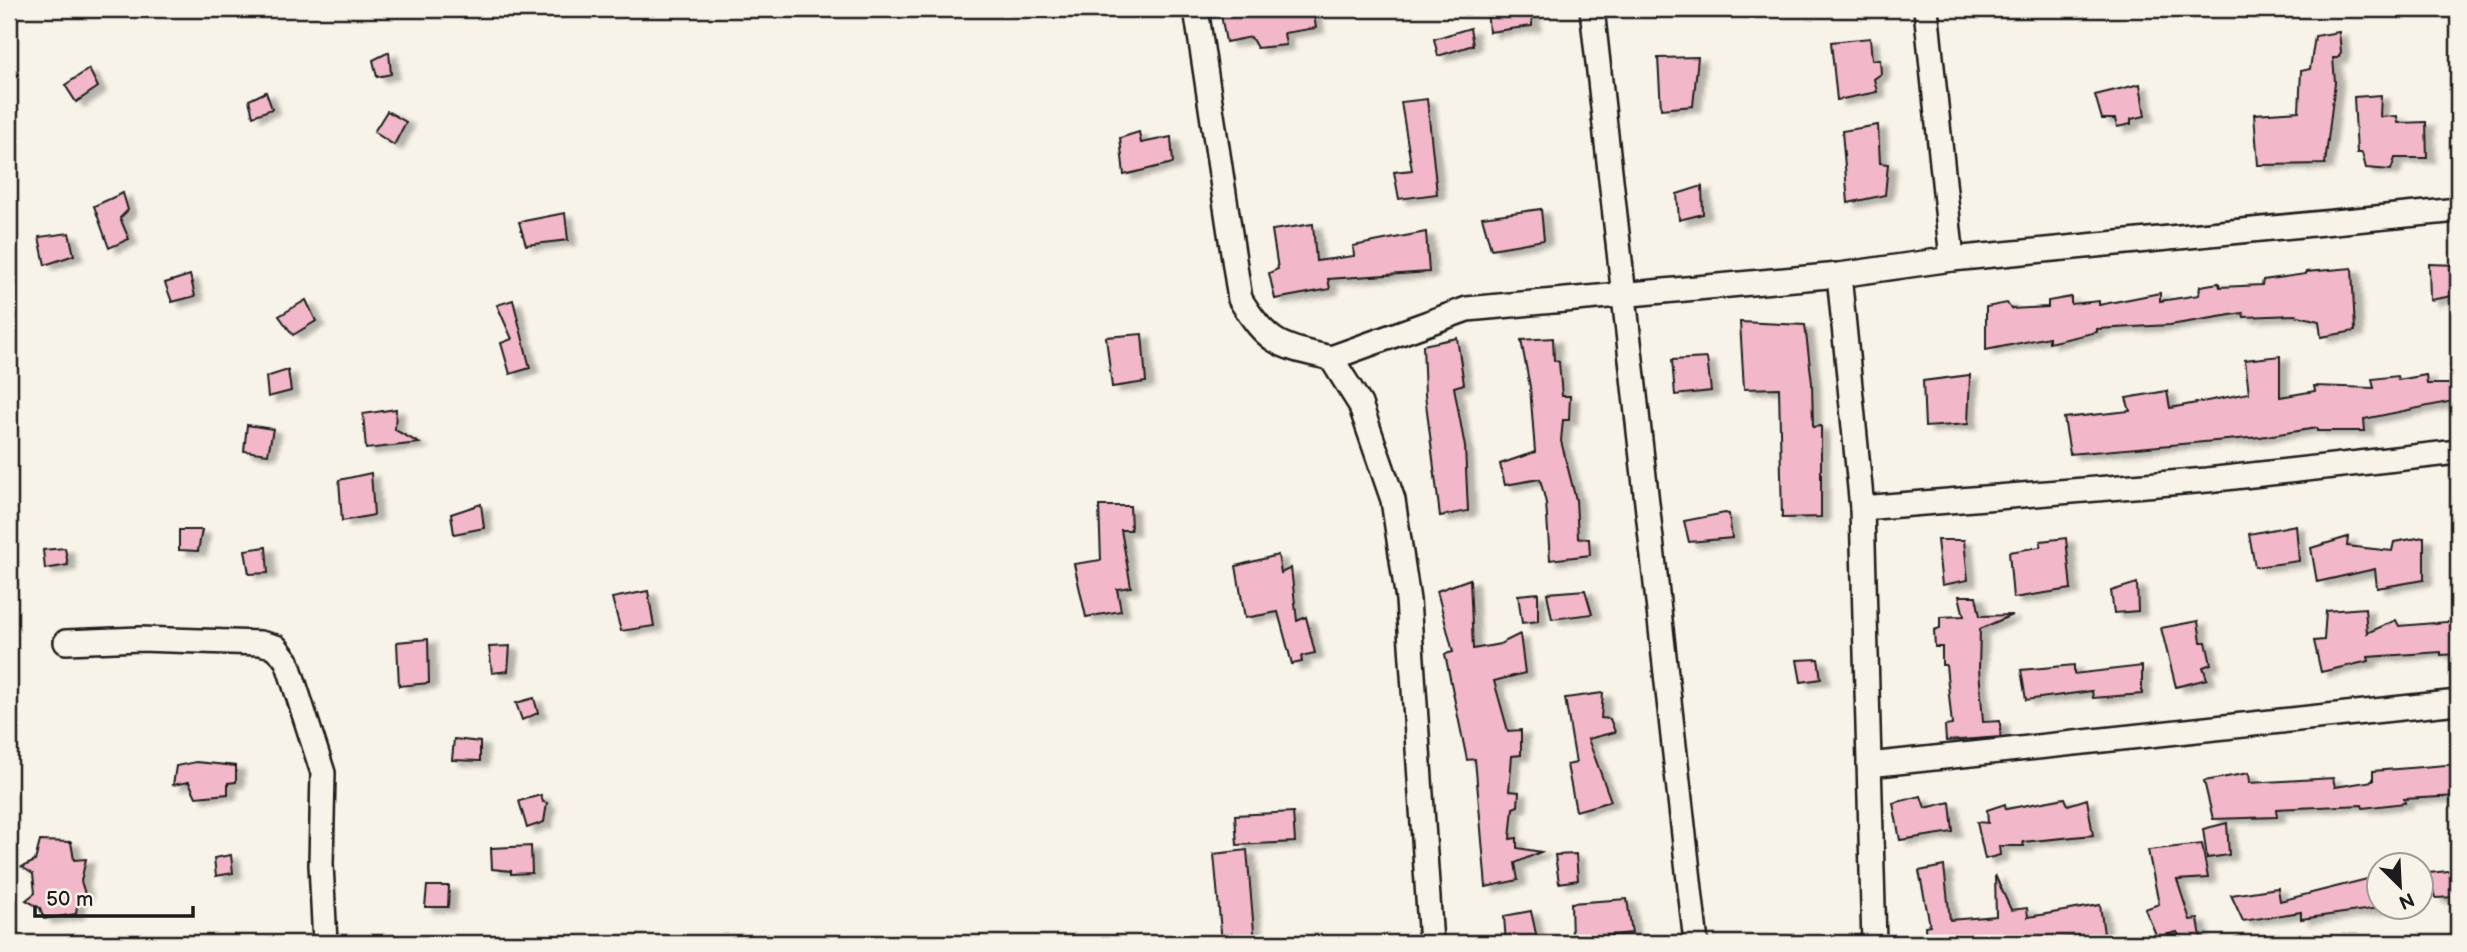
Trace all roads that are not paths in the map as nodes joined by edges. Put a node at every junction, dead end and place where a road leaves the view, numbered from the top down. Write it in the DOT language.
graph roads {
  1 [pos="1196,9"];
  2 [pos="1592,9"];
  3 [pos="1926,9"];
  4 [pos="2458,210"];
  5 [pos="1952,259"];
  6 [pos="1839,275"];
  7 [pos="1625,297"];
  8 [pos="1331,358"];
  9 [pos="2458,452"];
  10 [pos="1862,508"];
  11 [pos="66,642"];
  12 [pos="2458,702"];
  13 [pos="1869,765"];
  14 [pos="325,943"];
  15 [pos="1431,943"];
  16 [pos="1696,943"];
  17 [pos="1874,943"];
  1 -- 8 [label="street"];
  2 -- 7 [label="street"];
  3 -- 5 [label="street"];
  4 -- 5 [label="street"];
  5 -- 6 [label="street"];
  6 -- 7 [label="street"];
  6 -- 10 [label="street"];
  7 -- 8 [label="street"];
  7 -- 16 [label="street"];
  8 -- 15 [label="street"];
  9 -- 10 [label="street"];
  10 -- 13 [label="street"];
  11 -- 14 [label="street"];
  12 -- 13 [label="street"];
  13 -- 17 [label="street"];
}
